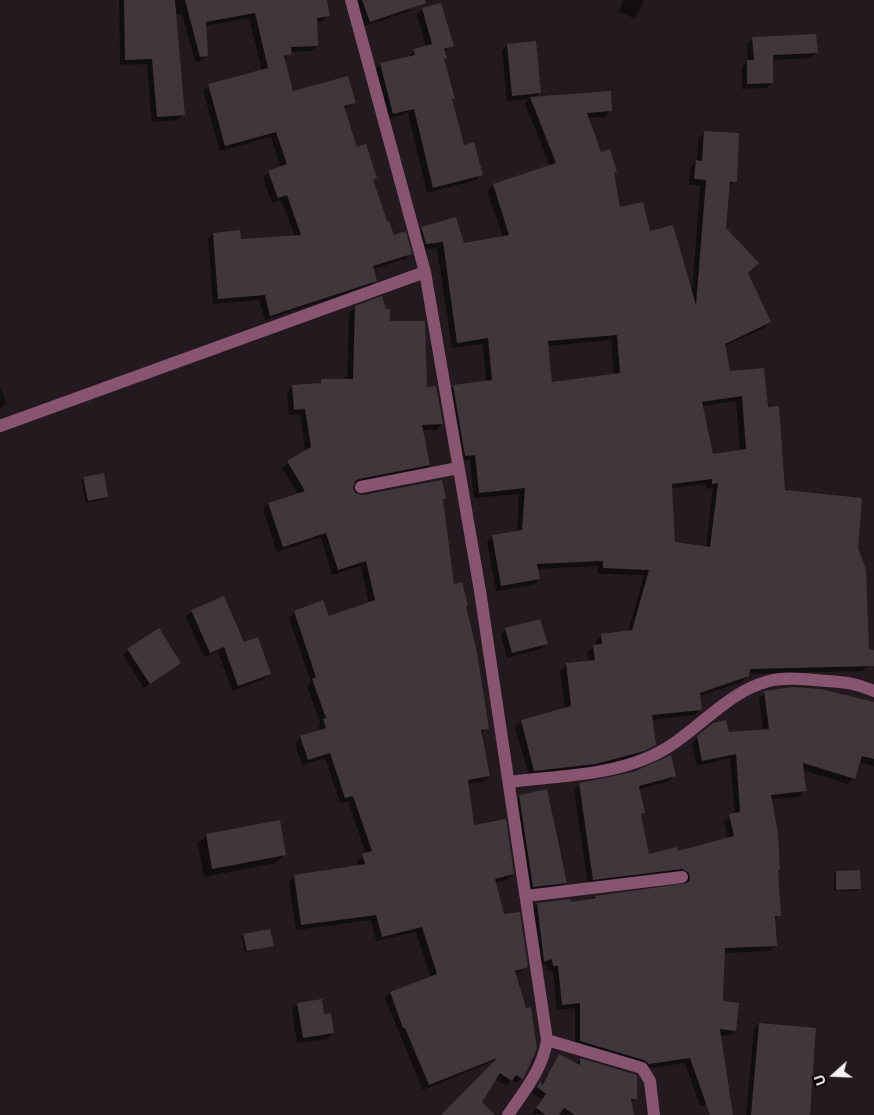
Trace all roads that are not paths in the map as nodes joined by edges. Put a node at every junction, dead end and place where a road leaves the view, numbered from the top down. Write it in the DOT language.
graph roads {
  1 [pos="351,0"];
  2 [pos="425,272"];
  3 [pos="0,426"];
  4 [pos="458,468"];
  5 [pos="361,487"];
  6 [pos="874,691"];
  7 [pos="509,782"];
  8 [pos="682,877"];
  9 [pos="526,896"];
  10 [pos="547,1040"];
  11 [pos="508,1115"];
  12 [pos="654,1115"];
  1 -- 2 [label="street"];
  2 -- 3 [label="street"];
  2 -- 4 [label="street"];
  4 -- 5 [label="street"];
  4 -- 7 [label="street"];
  6 -- 7 [label="street"];
  7 -- 9 [label="street"];
  8 -- 9 [label="street"];
  9 -- 10 [label="street"];
  10 -- 11 [label="street"];
  10 -- 12 [label="street"];
}
